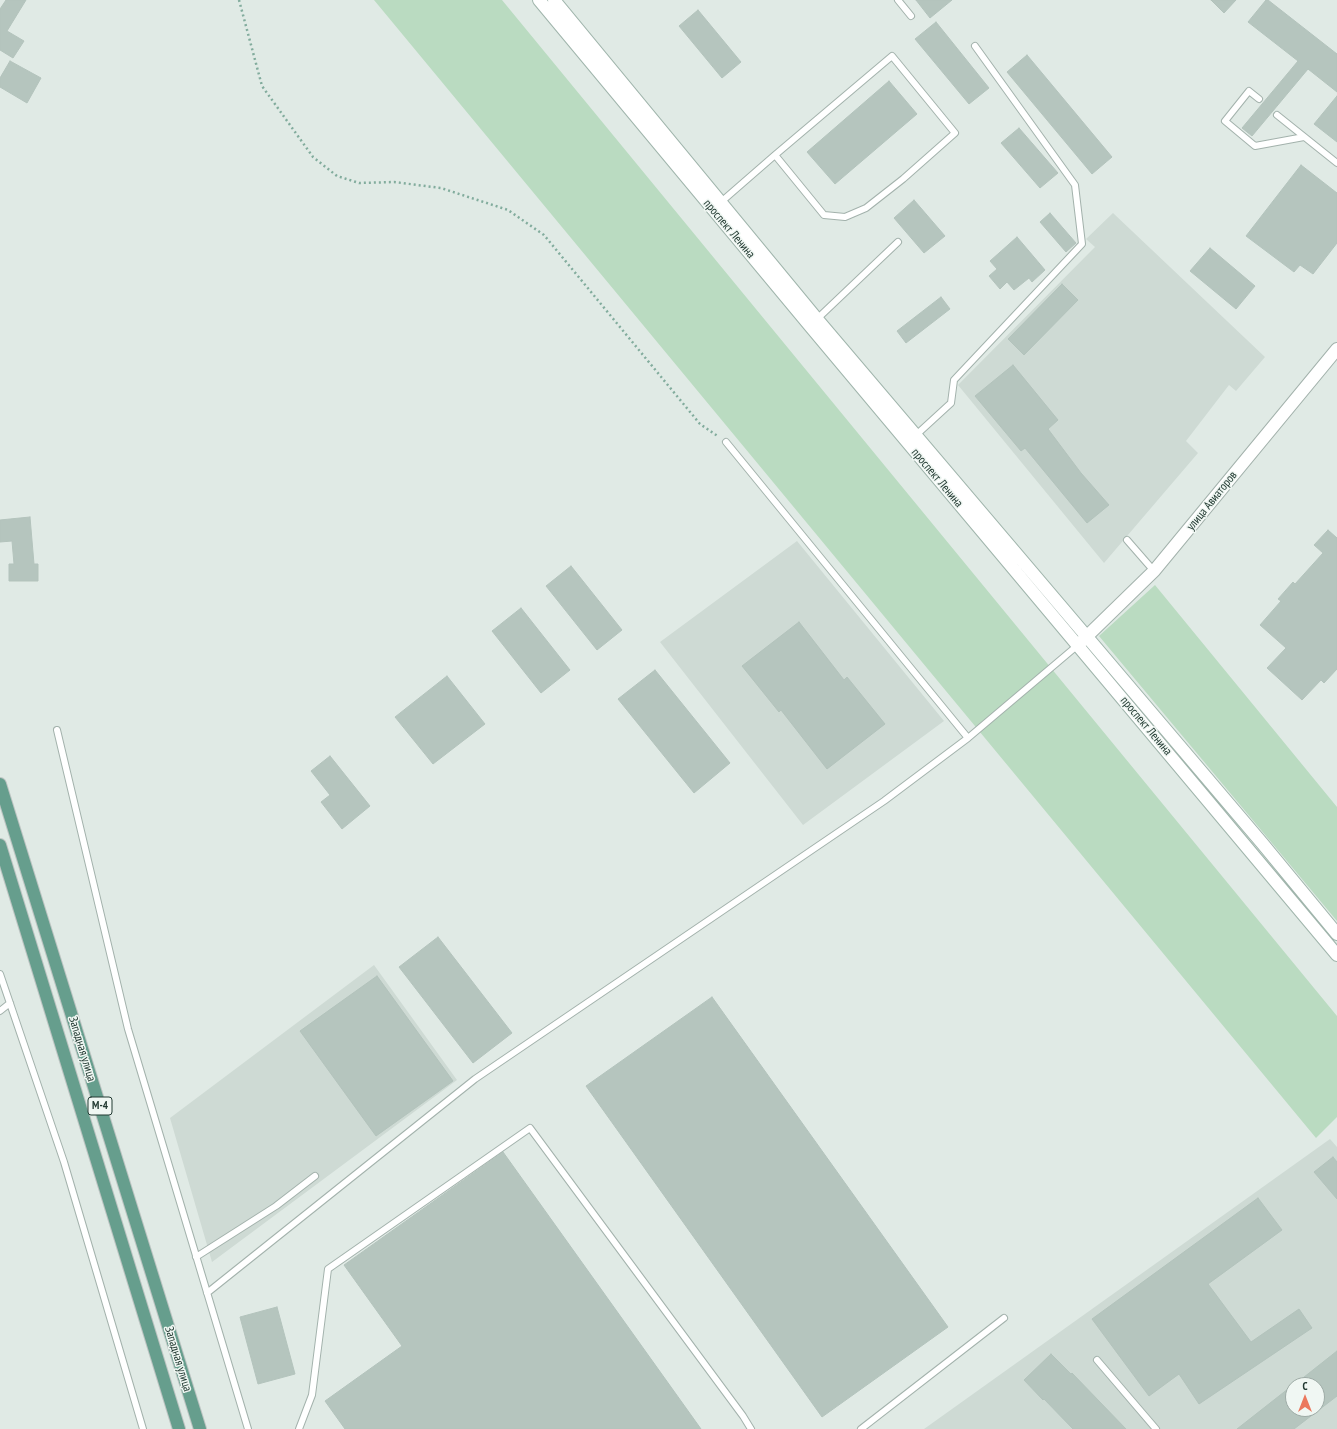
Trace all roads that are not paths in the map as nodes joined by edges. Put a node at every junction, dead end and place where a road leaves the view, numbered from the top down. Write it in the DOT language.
graph roads {
  1 [pos="539,0"];
  2 [pos="554,0"];
  3 [pos="898,0"];
  4 [pos="912,16"];
  5 [pos="975,46"];
  6 [pos="1259,99"];
  7 [pos="1277,115"];
  8 [pos="1304,137"];
  9 [pos="775,155"];
  10 [pos="1337,163"];
  11 [pos="720,202"];
  12 [pos="898,242"];
  13 [pos="817,319"];
  14 [pos="1337,349"];
  15 [pos="915,436"];
  16 [pos="726,442"];
  17 [pos="1127,540"];
  18 [pos="1154,572"];
  19 [pos="1083,641"];
  20 [pos="57,730"];
  21 [pos="968,738"];
  22 [pos="0,784"];
  23 [pos="0,845"];
  24 [pos="1337,934"];
  25 [pos="1337,954"];
  26 [pos="0,974"];
  27 [pos="10,1003"];
  28 [pos="0,1011"];
  29 [pos="315,1176"];
  30 [pos="196,1257"];
  31 [pos="207,1293"];
  32 [pos="1004,1318"];
  33 [pos="1097,1360"];
  34 [pos="143,1429"];
  35 [pos="179,1429"];
  36 [pos="200,1429"];
  37 [pos="248,1429"];
  38 [pos="299,1429"];
  39 [pos="751,1429"];
  40 [pos="861,1429"];
  41 [pos="1156,1429"];
  1 -- 19 [label="main road, проспект Ленина"];
  2 -- 11 [label="main road, проспект Ленина"];
  3 -- 4 [label="lane"];
  5 -- 15 [label="lane"];
  6 -- 8 [label="lane"];
  7 -- 8 [label="lane"];
  8 -- 10 [label="lane"];
  9 -- 9 [label="lane"];
  9 -- 11 [label="lane"];
  11 -- 13 [label="main road, проспект Ленина"];
  12 -- 13 [label="lane"];
  13 -- 15 [label="main road, проспект Ленина"];
  14 -- 18 [label="main road, улица Авиаторов"];
  15 -- 19 [label="main road, проспект Ленина"];
  16 -- 21 [label="lane"];
  17 -- 18 [label="lane"];
  18 -- 19 [label="main road, улица Авиаторов"];
  19 -- 21 [label="lane"];
  19 -- 24 [label="main road, проспект Ленина"];
  19 -- 25 [label="main road, проспект Ленина"];
  20 -- 30 [label="lane"];
  21 -- 31 [label="lane"];
  22 -- 36 [label="main road, Западная улица / М-4"];
  23 -- 35 [label="main road, Западная улица / М-4"];
  26 -- 27 [label="lane"];
  27 -- 28 [label="lane"];
  27 -- 34 [label="lane"];
  29 -- 30 [label="lane"];
  30 -- 31 [label="lane"];
  31 -- 37 [label="lane"];
  32 -- 40 [label="lane"];
  33 -- 41 [label="lane"];
  38 -- 39 [label="lane"];
}
